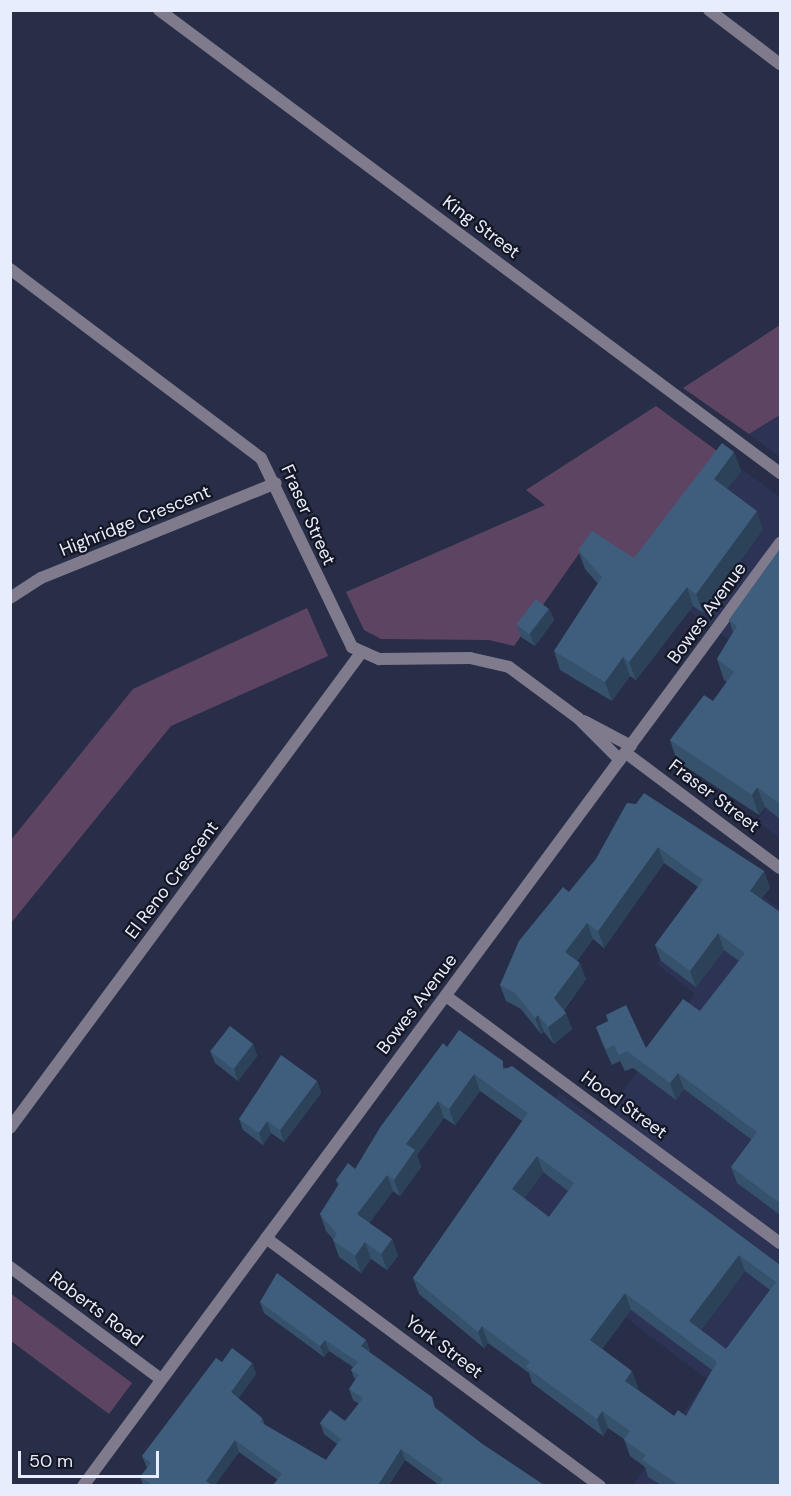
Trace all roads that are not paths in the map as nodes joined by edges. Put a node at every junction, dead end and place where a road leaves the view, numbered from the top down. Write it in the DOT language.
graph roads {
  1 [pos="159,10"];
  2 [pos="709,10"];
  3 [pos="780,64"];
  4 [pos="10,269"];
  5 [pos="780,473"];
  6 [pos="276,483"];
  7 [pos="780,543"];
  8 [pos="10,598"];
  9 [pos="361,653"];
  10 [pos="578,718"];
  11 [pos="625,753"];
  12 [pos="780,868"];
  13 [pos="446,996"];
  14 [pos="10,1128"];
  15 [pos="266,1238"];
  16 [pos="780,1243"];
  17 [pos="10,1267"];
  18 [pos="161,1379"];
  19 [pos="88,1484"];
  20 [pos="600,1485"];
  1 -- 5 [label="street, King Street"];
  2 -- 3 [label="street"];
  4 -- 6 [label="street, Fraser Street"];
  6 -- 8 [label="street, Highridge Crescent"];
  6 -- 9 [label="street, Fraser Street"];
  7 -- 11 [label="street, Bowes Avenue"];
  9 -- 10 [label="street, Fraser Street"];
  9 -- 14 [label="street, El Reno Crescent"];
  10 -- 11 [label="street, Fraser Street"];
  10 -- 11 [label="street, Fraser Street"];
  11 -- 12 [label="street, Fraser Street"];
  11 -- 13 [label="street, Bowes Avenue"];
  13 -- 15 [label="street, Bowes Avenue"];
  13 -- 16 [label="street, Hood Street"];
  15 -- 18 [label="street, Bowes Avenue"];
  15 -- 20 [label="street, York Street"];
  17 -- 18 [label="street, Roberts Road"];
  18 -- 19 [label="street, Bowes Avenue"];
}
